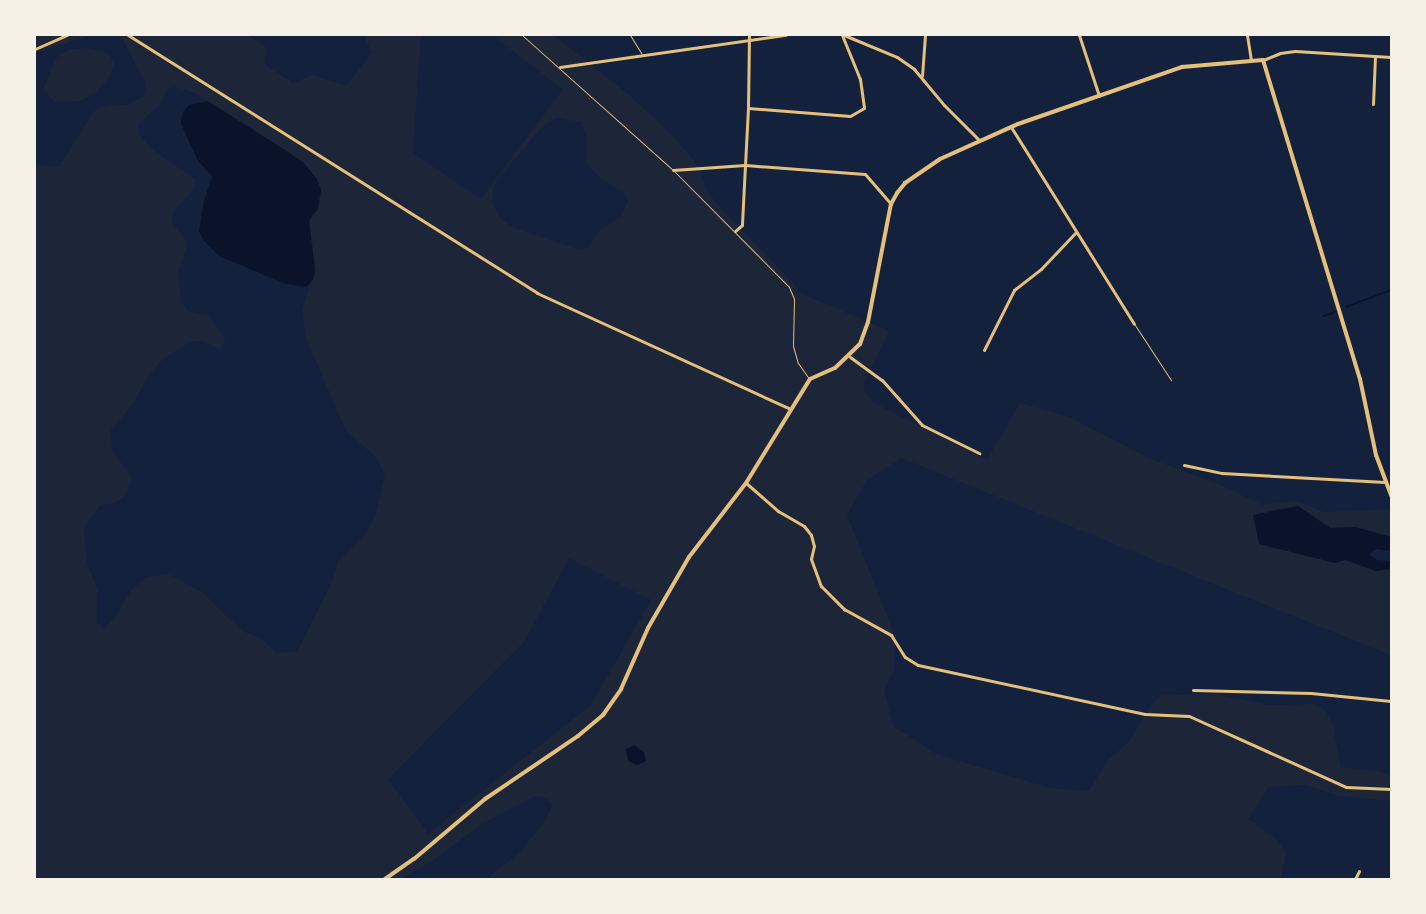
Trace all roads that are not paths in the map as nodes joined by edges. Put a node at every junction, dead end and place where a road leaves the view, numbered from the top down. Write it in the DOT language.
graph roads {
  1 [pos="67,35"];
  2 [pos="128,35"];
  3 [pos="522,35"];
  4 [pos="630,35"];
  5 [pos="749,35"];
  6 [pos="786,35"];
  7 [pos="843,35"];
  8 [pos="925,35"];
  9 [pos="1079,35"];
  10 [pos="1247,35"];
  11 [pos="749,42"];
  12 [pos="35,49"];
  13 [pos="1375,56"];
  14 [pos="644,57"];
  15 [pos="1391,57"];
  16 [pos="1251,59"];
  17 [pos="1264,60"];
  18 [pos="560,67"];
  19 [pos="922,77"];
  20 [pos="1099,96"];
  21 [pos="1373,104"];
  22 [pos="748,108"];
  23 [pos="1011,126"];
  24 [pos="979,140"];
  25 [pos="745,165"];
  26 [pos="673,170"];
  27 [pos="891,204"];
  28 [pos="735,231"];
  29 [pos="1076,232"];
  30 [pos="1134,324"];
  31 [pos="984,350"];
  32 [pos="850,357"];
  33 [pos="810,379"];
  34 [pos="1171,380"];
  35 [pos="790,409"];
  36 [pos="979,453"];
  37 [pos="1184,465"];
  38 [pos="1385,482"];
  39 [pos="746,483"];
  40 [pos="1391,495"];
  41 [pos="1193,690"];
  42 [pos="1391,701"];
  43 [pos="1391,789"];
  44 [pos="1359,871"];
  45 [pos="385,879"];
  46 [pos="1355,879"];
  1 -- 12 [label="street"];
  2 -- 35 [label="street"];
  3 -- 18 [label="lane"];
  4 -- 14 [label="lane"];
  5 -- 11 [label="street"];
  6 -- 11 [label="street"];
  7 -- 19 [label="street"];
  7 -- 22 [label="street"];
  8 -- 19 [label="street"];
  9 -- 20 [label="street"];
  10 -- 16 [label="street"];
  11 -- 14 [label="street"];
  11 -- 22 [label="street"];
  13 -- 15 [label="street"];
  13 -- 17 [label="street"];
  13 -- 21 [label="street"];
  14 -- 18 [label="street"];
  16 -- 17 [label="street"];
  16 -- 20 [label="street"];
  17 -- 38 [label="street"];
  18 -- 26 [label="lane"];
  19 -- 24 [label="street"];
  20 -- 23 [label="street"];
  22 -- 25 [label="street"];
  23 -- 24 [label="street"];
  23 -- 29 [label="street"];
  24 -- 27 [label="street"];
  25 -- 26 [label="street"];
  25 -- 27 [label="street"];
  25 -- 28 [label="street"];
  26 -- 28 [label="lane"];
  27 -- 32 [label="street"];
  28 -- 33 [label="lane"];
  29 -- 30 [label="street"];
  29 -- 31 [label="street"];
  30 -- 34 [label="lane"];
  32 -- 33 [label="street"];
  32 -- 36 [label="street"];
  33 -- 35 [label="street"];
  35 -- 39 [label="street"];
  37 -- 38 [label="street"];
  38 -- 40 [label="street"];
  39 -- 43 [label="street"];
  39 -- 45 [label="street"];
  41 -- 42 [label="street"];
  44 -- 46 [label="street"];
}
